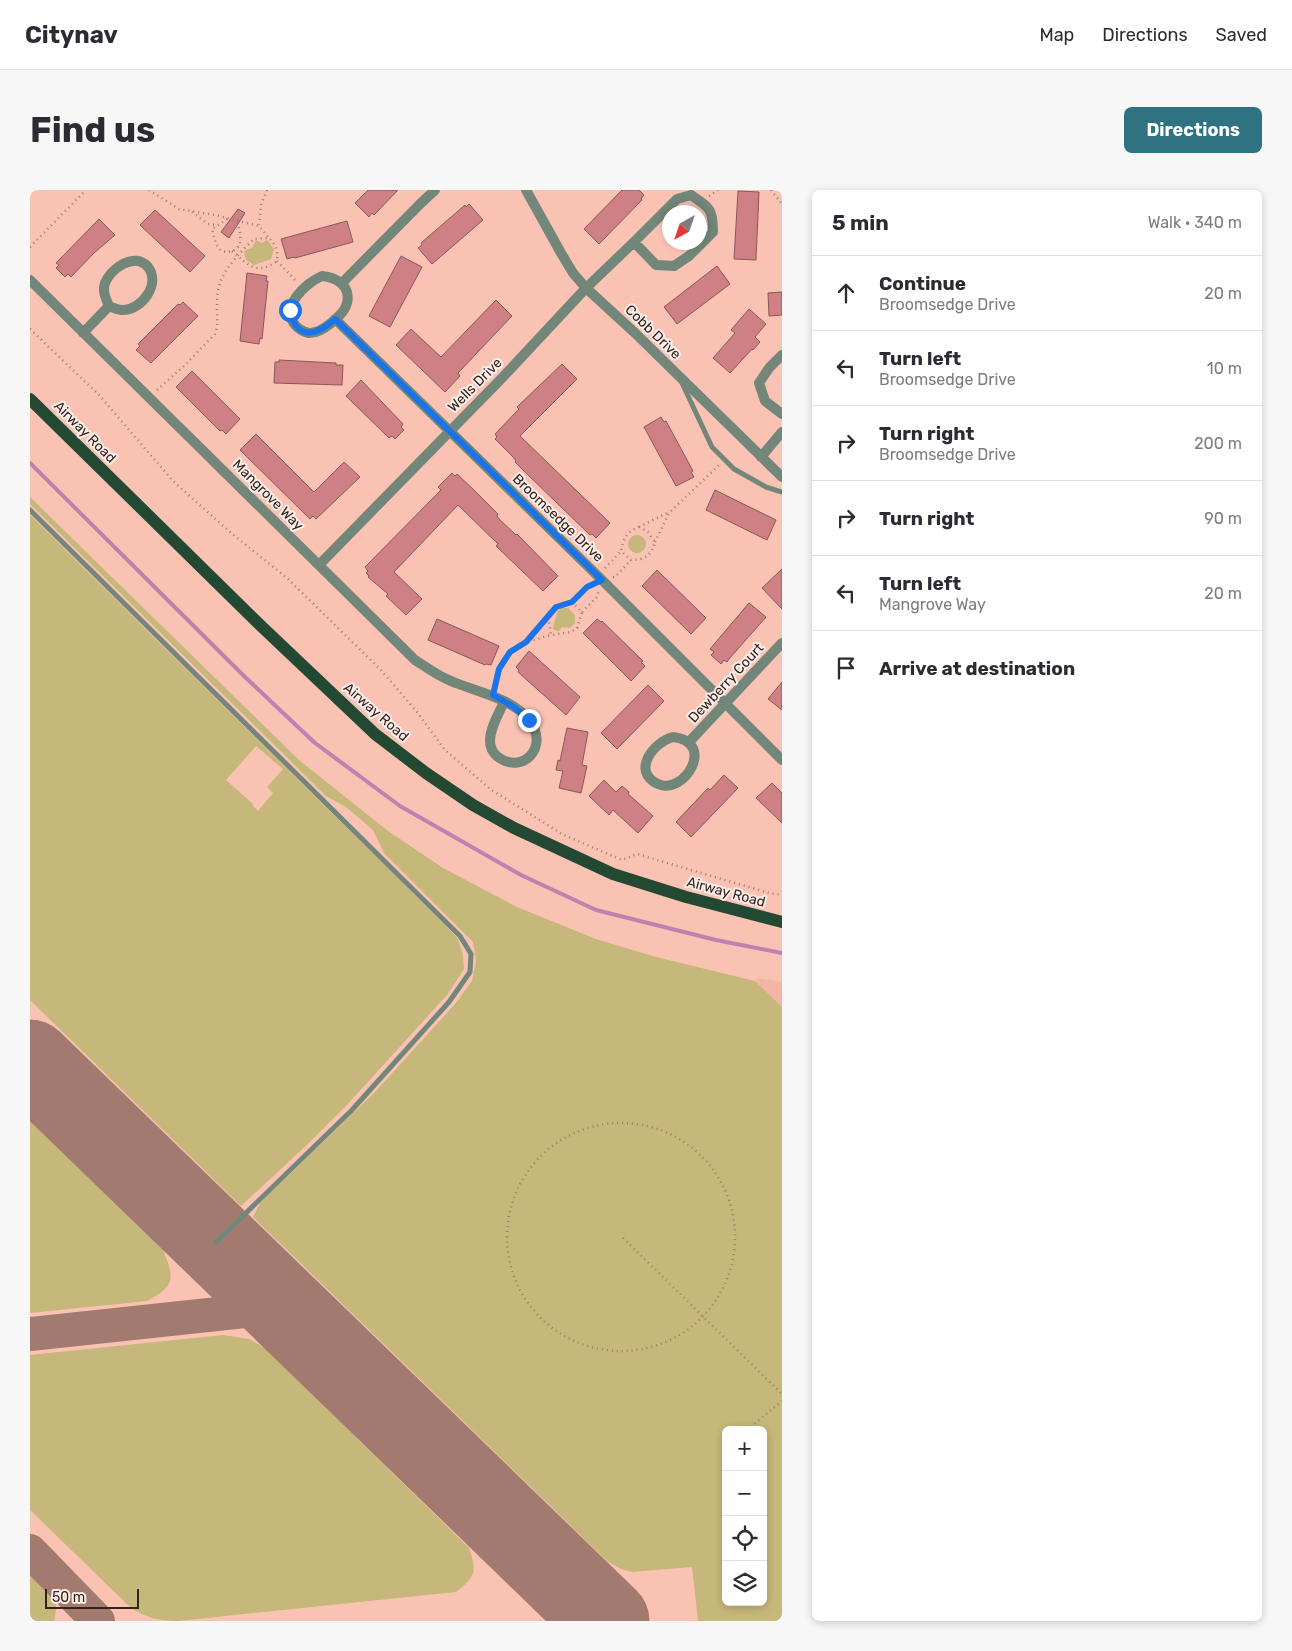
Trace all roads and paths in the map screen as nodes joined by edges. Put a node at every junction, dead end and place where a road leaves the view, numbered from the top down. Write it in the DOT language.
graph roads {
  1 [pos="86,190"];
  2 [pos="149,190"];
  3 [pos="267,190"];
  4 [pos="436,190"];
  5 [pos="526,190"];
  6 [pos="771,190"];
  7 [pos="782,204"];
  8 [pos="191,211"];
  9 [pos="228,219"];
  10 [pos="236,220"];
  11 [pos="217,225"];
  12 [pos="259,226"];
  13 [pos="269,238"];
  14 [pos="634,242"];
  15 [pos="30,247"];
  16 [pos="232,251"];
  17 [pos="238,256"];
  18 [pos="277,261"];
  19 [pos="30,280"];
  20 [pos="342,284"];
  21 [pos="586,288"];
  22 [pos="304,289"];
  23 [pos="109,306"];
  24 [pos="335,319"];
  25 [pos="30,329"];
  26 [pos="84,333"];
  27 [pos="782,355"];
  28 [pos="679,376"];
  29 [pos="149,397"];
  30 [pos="30,399"];
  31 [pos="782,414"];
  32 [pos="449,431"];
  33 [pos="782,432"];
  34 [pos="761,456"];
  35 [pos="724,460"];
  36 [pos="782,477"];
  37 [pos="782,492"];
  38 [pos="30,510"];
  39 [pos="668,513"];
  40 [pos="639,527"];
  41 [pos="626,536"];
  42 [pos="631,540"];
  43 [pos="655,542"];
  44 [pos="621,551"];
  45 [pos="631,560"];
  46 [pos="319,565"];
  47 [pos="602,580"];
  48 [pos="572,602"];
  49 [pos="556,607"];
  50 [pos="559,610"];
  51 [pos="582,612"];
  52 [pos="548,615"];
  53 [pos="551,636"];
  54 [pos="526,642"];
  55 [pos="782,643"];
  56 [pos="493,695"];
  57 [pos="504,702"];
  58 [pos="725,705"];
  59 [pos="689,742"];
  60 [pos="782,760"];
  61 [pos="782,895"];
  62 [pos="782,922"];
  63 [pos="623,1238"];
  64 [pos="216,1242"];
  65 [pos="703,1317"];
  66 [pos="782,1394"];
  67 [pos="782,1401"];
  68 [pos="752,1426"];
  1 -- 15 [label="path"];
  2 -- 8 [label="path"];
  3 -- 12 [label="path"];
  4 -- 20 [label="street"];
  5 -- 21 [label="street, Cobb Drive"];
  6 -- 7 [label="path"];
  8 -- 9 [label="path"];
  8 -- 11 [label="path"];
  9 -- 10 [label="path"];
  9 -- 11 [label="path"];
  10 -- 12 [label="path"];
  10 -- 16 [label="path"];
  11 -- 16 [label="path"];
  12 -- 13 [label="path"];
  13 -- 17 [label="path"];
  13 -- 18 [label="path"];
  14 -- 14 [label="street, Wells Drive"];
  14 -- 21 [label="street, Wells Drive"];
  16 -- 17 [label="path"];
  17 -- 18 [label="path"];
  17 -- 29 [label="path"];
  18 -- 22 [label="path"];
  19 -- 26 [label="street, Mangrove Way"];
  20 -- 22 [label="street"];
  20 -- 24 [label="street"];
  21 -- 28 [label="street, Cobb Drive"];
  21 -- 32 [label="street, Wells Drive"];
  22 -- 24 [label="street"];
  23 -- 23 [label="street"];
  23 -- 26 [label="street"];
  24 -- 32 [label="street, Broomsedge Drive"];
  25 -- 61 [label="path"];
  26 -- 29 [label="street, Mangrove Way"];
  27 -- 31 [label="street"];
  28 -- 34 [label="street, Cobb Drive"];
  28 -- 35 [label="lane"];
  29 -- 46 [label="street, Mangrove Way"];
  30 -- 62 [label="main road, Airway Road"];
  32 -- 46 [label="street, Wells Drive"];
  32 -- 47 [label="street, Broomsedge Drive"];
  33 -- 34 [label="street"];
  34 -- 36 [label="street, Cobb Drive"];
  35 -- 37 [label="lane"];
  35 -- 39 [label="path"];
  38 -- 64 [label="lane"];
  39 -- 40 [label="path"];
  39 -- 43 [label="path"];
  40 -- 41 [label="path"];
  40 -- 43 [label="path"];
  41 -- 42 [label="path"];
  41 -- 44 [label="path"];
  43 -- 45 [label="path"];
  44 -- 45 [label="path"];
  44 -- 47 [label="path"];
  45 -- 47 [label="path"];
  46 -- 56 [label="street, Mangrove Way"];
  47 -- 48 [label="path"];
  47 -- 51 [label="path"];
  47 -- 58 [label="street, Broomsedge Drive"];
  48 -- 49 [label="path"];
  48 -- 51 [label="path"];
  49 -- 50 [label="path"];
  49 -- 52 [label="path"];
  51 -- 53 [label="path"];
  52 -- 53 [label="path"];
  52 -- 54 [label="path"];
  53 -- 54 [label="path"];
  54 -- 56 [label="path"];
  55 -- 58 [label="street, Dewberry Court"];
  56 -- 57 [label="street, Mangrove Way"];
  57 -- 57 [label="street, Mangrove Way"];
  58 -- 59 [label="street, Dewberry Court"];
  58 -- 60 [label="street, Broomsedge Drive"];
  59 -- 59 [label="street, Dewberry Court"];
  63 -- 65 [label="path"];
  65 -- 65 [label="path"];
  65 -- 66 [label="path"];
  67 -- 68 [label="path"];
}
